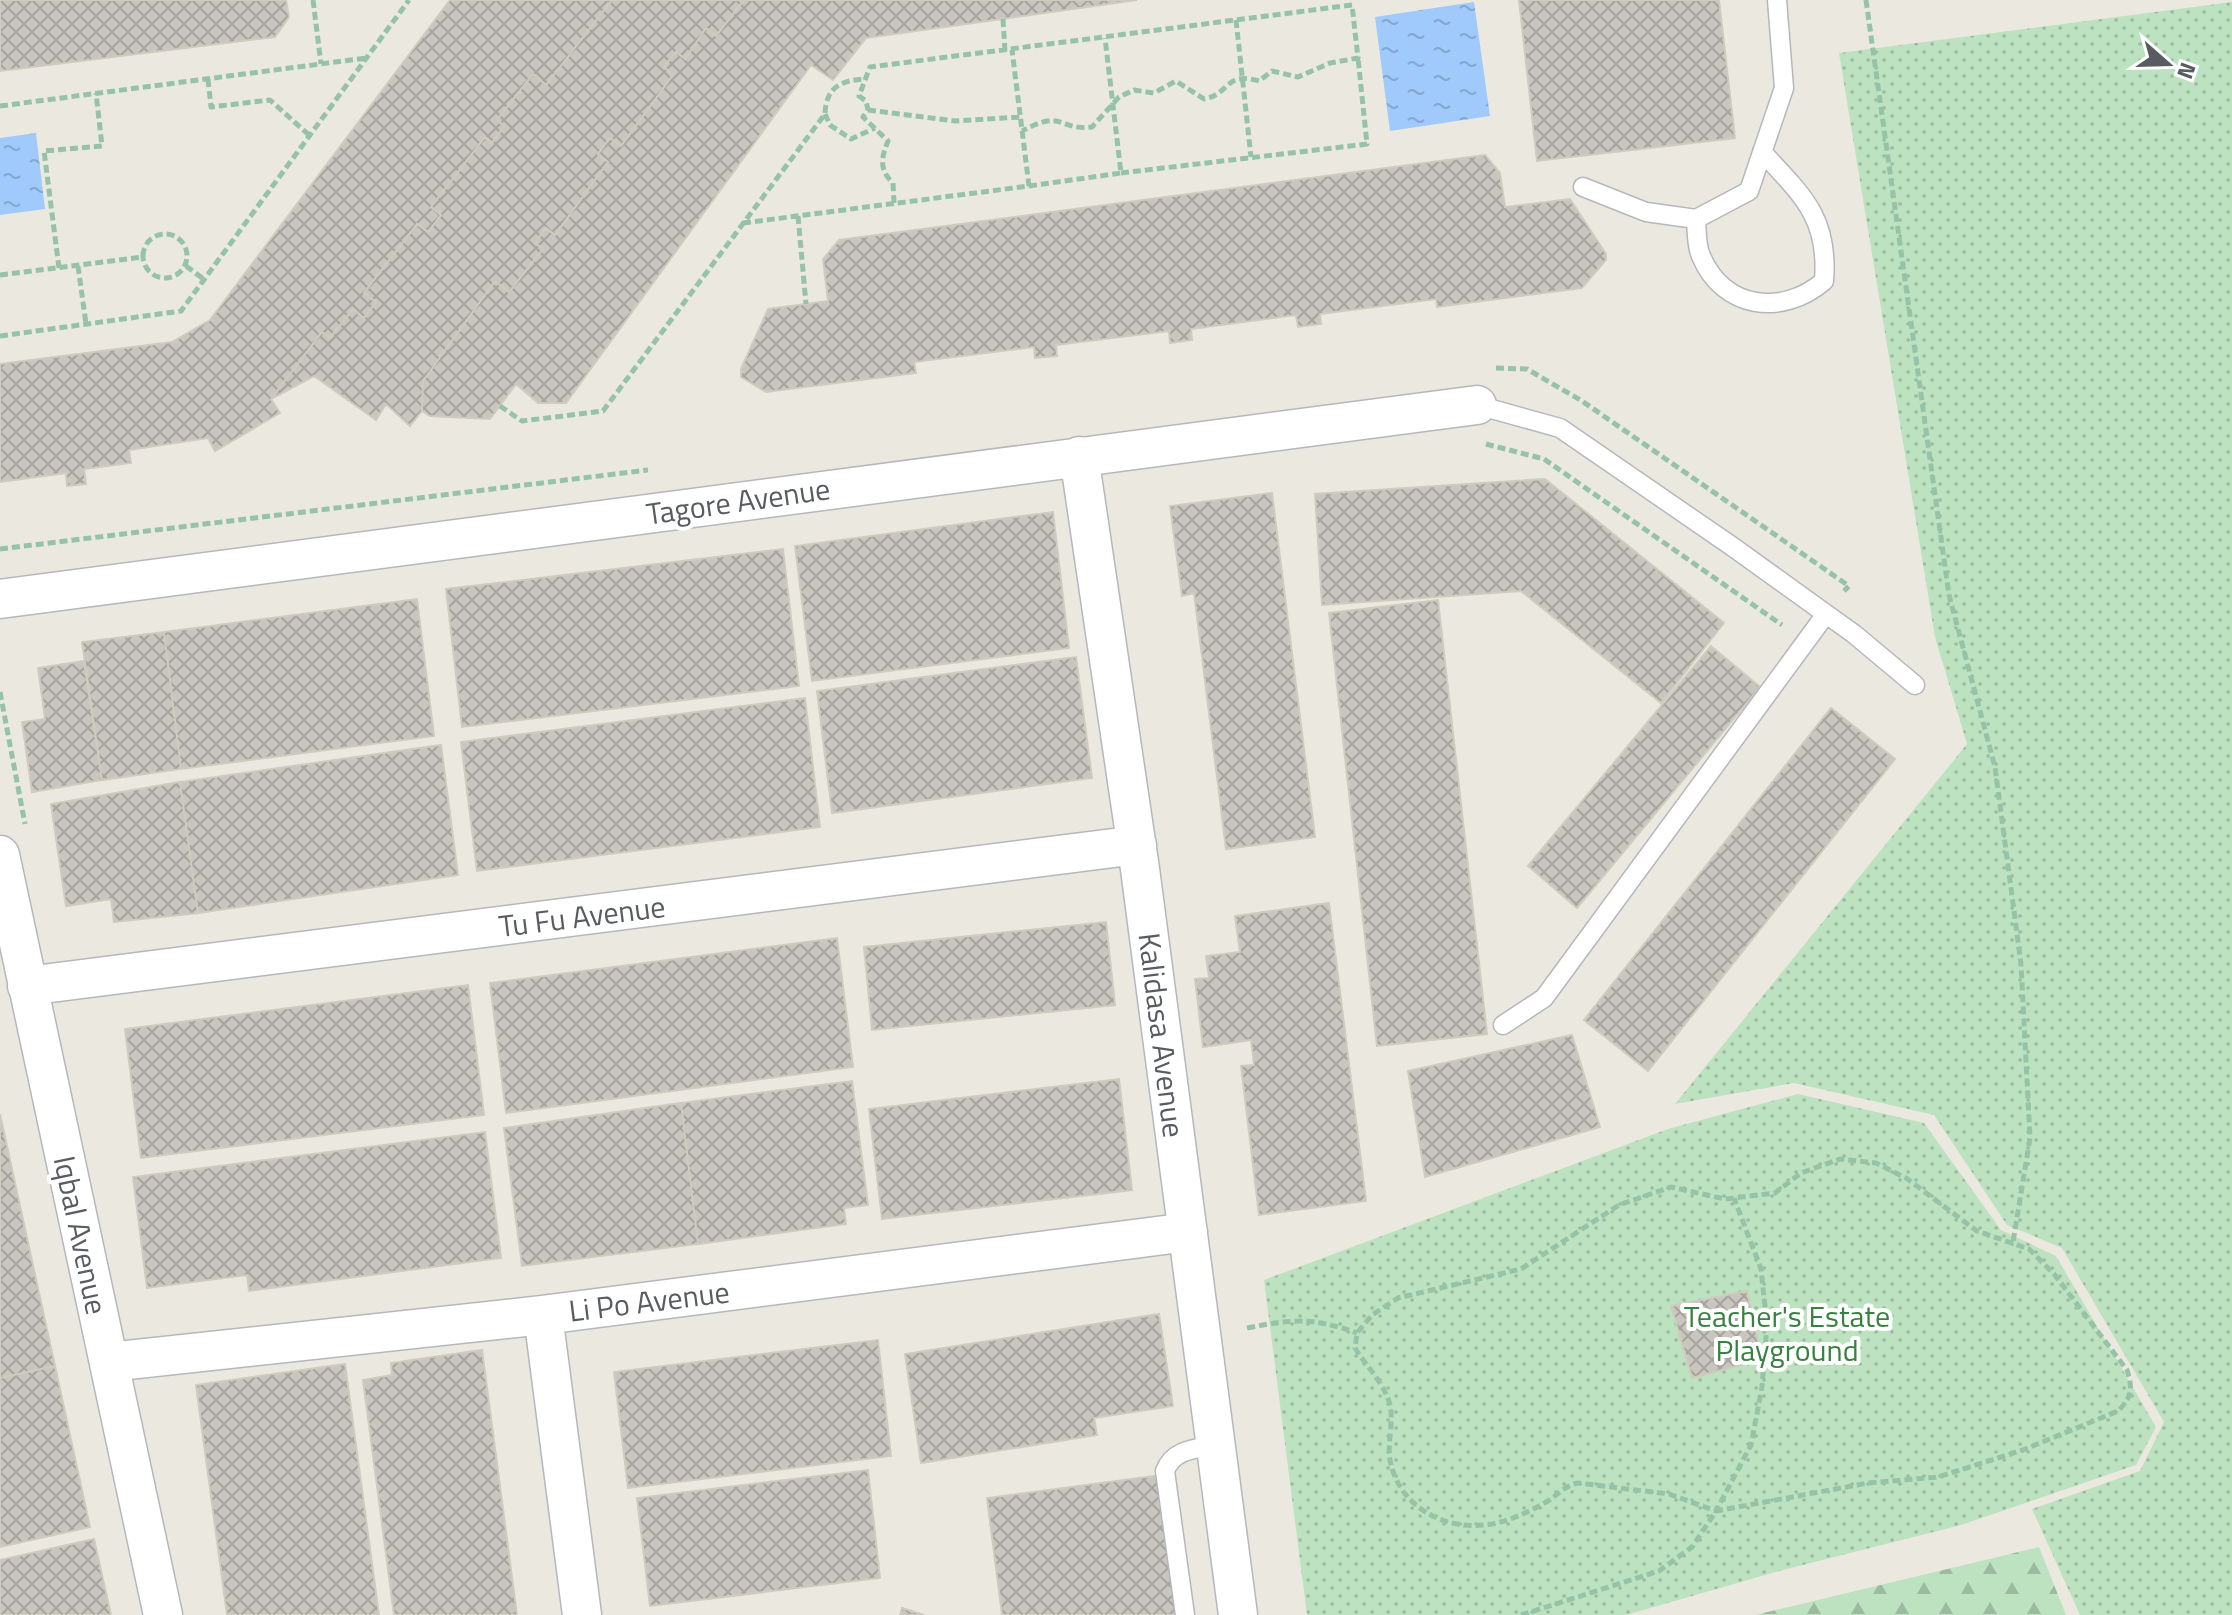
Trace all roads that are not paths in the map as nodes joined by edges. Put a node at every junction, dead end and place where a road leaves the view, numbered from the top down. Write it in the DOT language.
graph roads {
  1 [pos="1777,0"];
  2 [pos="1762,152"];
  3 [pos="1583,187"];
  4 [pos="1696,219"];
  5 [pos="1479,424"];
  6 [pos="1079,456"];
  7 [pos="0,599"];
  8 [pos="1826,614"];
  9 [pos="1915,685"];
  10 [pos="1137,845"];
  11 [pos="0,855"];
  12 [pos="27,986"];
  13 [pos="1503,1025"];
  14 [pos="1188,1232"];
  15 [pos="543,1315"];
  16 [pos="109,1362"];
  17 [pos="1216,1445"];
  18 [pos="163,1615"];
  19 [pos="582,1615"];
  20 [pos="1185,1615"];
  21 [pos="1238,1615"];
  1 -- 2 [label="lane"];
  2 -- 4 [label="lane"];
  2 -- 4 [label="lane"];
  3 -- 4 [label="lane"];
  5 -- 6 [label="street, Tagore Avenue"];
  5 -- 8 [label="lane"];
  6 -- 7 [label="street, Tagore Avenue"];
  6 -- 10 [label="street, Kalidasa Avenue"];
  8 -- 9 [label="lane"];
  8 -- 13 [label="lane"];
  10 -- 12 [label="street, Tu Fu Avenue"];
  10 -- 14 [label="street, Kalidasa Avenue"];
  11 -- 12 [label="street, Iqbal Avenue"];
  12 -- 16 [label="street, Iqbal Avenue"];
  14 -- 15 [label="street, Li Po Avenue"];
  14 -- 17 [label="street, Kalidasa Avenue"];
  15 -- 16 [label="street, Li Po Avenue"];
  15 -- 19 [label="street"];
  16 -- 18 [label="street, Iqbal Avenue"];
  17 -- 20 [label="lane"];
  17 -- 21 [label="street, Kalidasa Avenue"];
}
